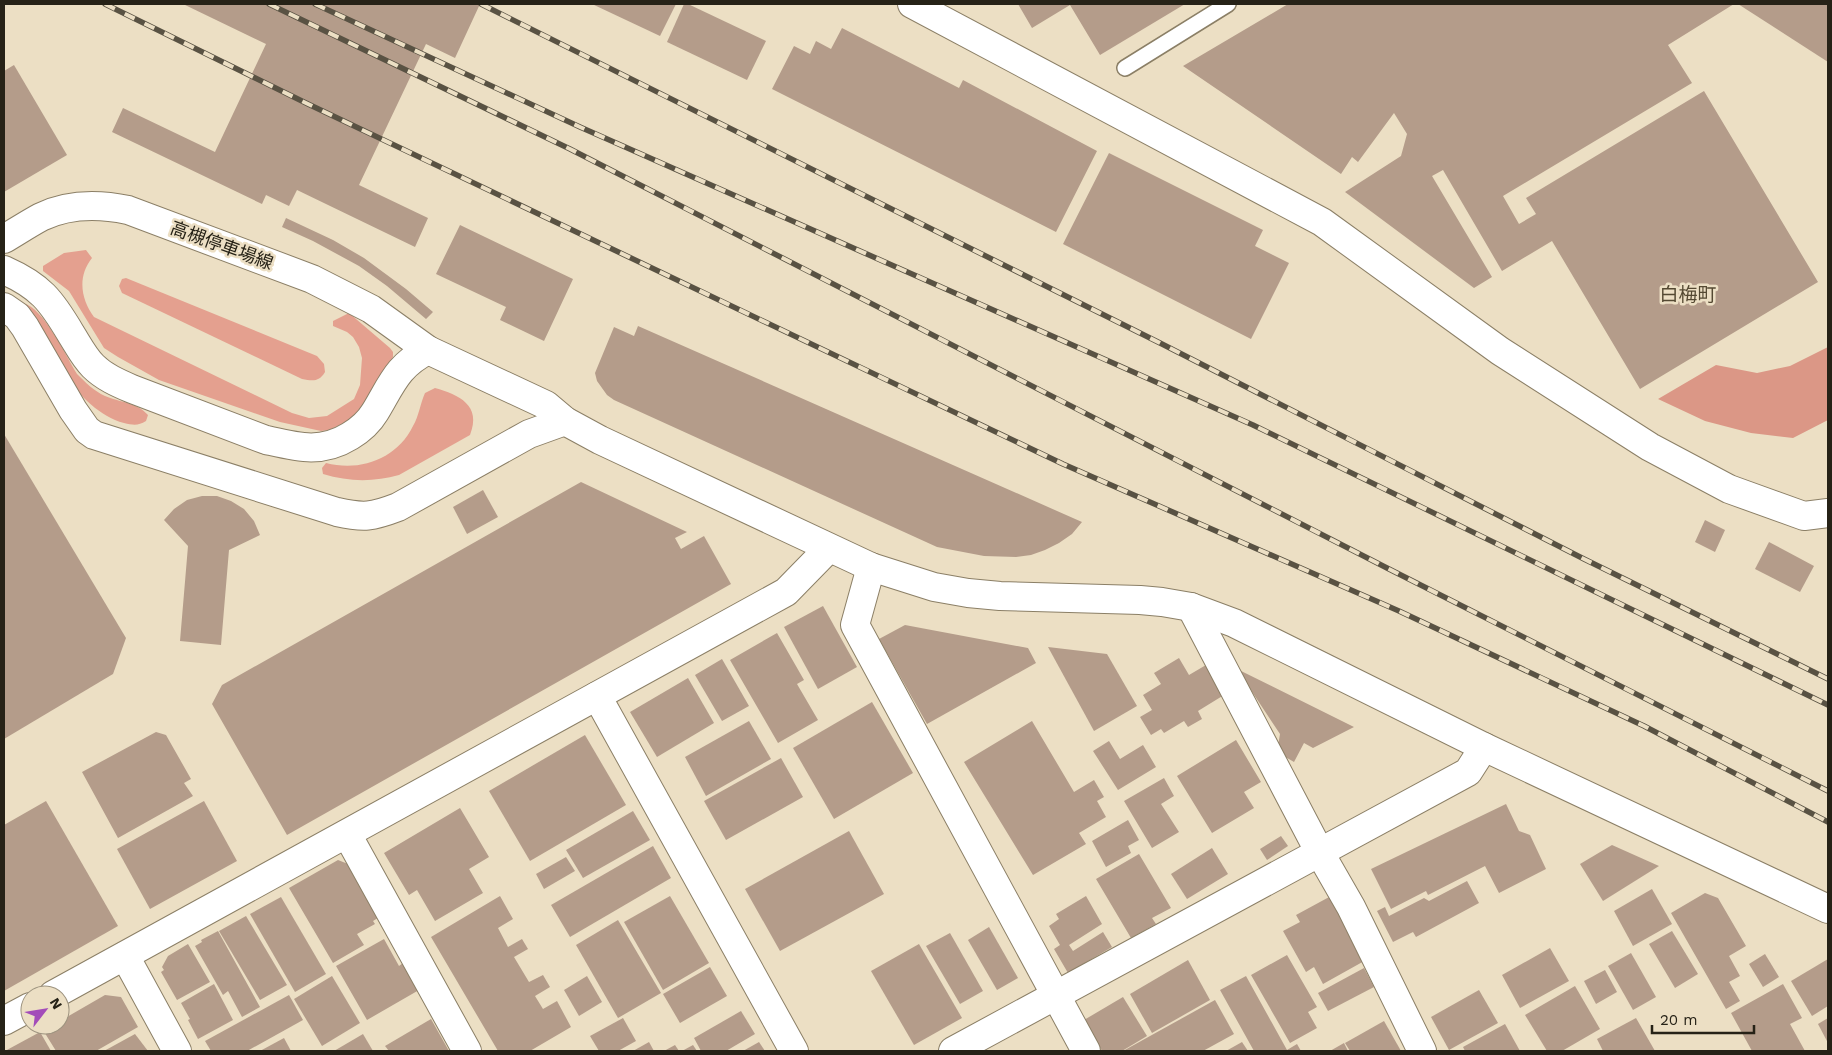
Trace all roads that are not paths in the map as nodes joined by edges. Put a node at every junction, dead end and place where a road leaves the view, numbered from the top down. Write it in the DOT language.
graph roads {
  1 [pos="912,4"];
  2 [pos="1228,4"];
  3 [pos="1125,68"];
  4 [pos="4,239"];
  5 [pos="4,270"];
  6 [pos="4,306"];
  7 [pos="428,350"];
  8 [pos="564,421"];
  9 [pos="1828,513"];
  10 [pos="829,548"];
  11 [pos="871,567"];
  12 [pos="1191,607"];
  13 [pos="596,696"];
  14 [pos="1484,747"];
  15 [pos="347,834"];
  16 [pos="1320,852"];
  17 [pos="1828,909"];
  18 [pos="125,956"];
  19 [pos="70,986"];
  20 [pos="1055,995"];
  21 [pos="20,1012"];
  22 [pos="4,1021"];
  23 [pos="177,1051"];
  24 [pos="468,1051"];
  25 [pos="794,1051"];
  26 [pos="953,1051"];
  27 [pos="1086,1051"];
  28 [pos="1422,1051"];
  1 -- 9 [label="street"];
  2 -- 3 [label="lane"];
  4 -- 7 [label="street, 高槻停車場線"];
  5 -- 7 [label="street"];
  6 -- 8 [label="street"];
  7 -- 8 [label="street, 高槻停車場線"];
  8 -- 10 [label="street, 高槻停車場線"];
  10 -- 11 [label="street, 高槻停車場線"];
  10 -- 13 [label="street"];
  11 -- 12 [label="street, 高槻停車場線"];
  11 -- 20 [label="street"];
  12 -- 14 [label="street, 高槻停車場線"];
  12 -- 16 [label="street"];
  13 -- 15 [label="street"];
  13 -- 25 [label="street"];
  14 -- 16 [label="street"];
  14 -- 17 [label="street, 高槻停車場線"];
  15 -- 18 [label="street"];
  15 -- 24 [label="street"];
  16 -- 20 [label="street"];
  16 -- 28 [label="street"];
  18 -- 19 [label="street"];
  18 -- 23 [label="street"];
  20 -- 26 [label="street"];
  20 -- 27 [label="street"];
  21 -- 22 [label="street"];
}
